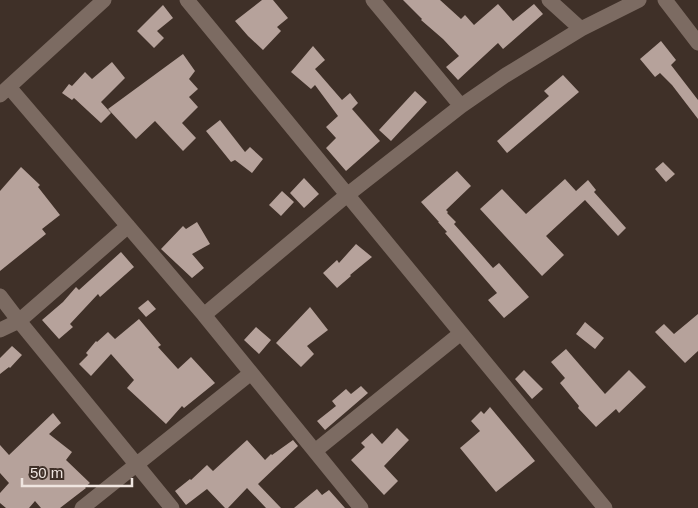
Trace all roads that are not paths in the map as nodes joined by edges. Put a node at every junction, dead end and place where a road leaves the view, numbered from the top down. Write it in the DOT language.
graph roads {
  1 [pos="104,0"];
  2 [pos="187,0"];
  3 [pos="373,0"];
  4 [pos="549,0"];
  5 [pos="639,0"];
  6 [pos="665,0"];
  7 [pos="582,28"];
  8 [pos="698,43"];
  9 [pos="4,91"];
  10 [pos="461,106"];
  11 [pos="348,195"];
  12 [pos="128,226"];
  13 [pos="0,296"];
  14 [pos="204,315"];
  15 [pos="19,321"];
  16 [pos="0,330"];
  17 [pos="461,333"];
  18 [pos="252,373"];
  19 [pos="315,451"];
  20 [pos="137,465"];
  21 [pos="82,508"];
  22 [pos="172,508"];
  23 [pos="360,508"];
  24 [pos="605,508"];
  1 -- 9 [label="street"];
  2 -- 11 [label="street"];
  3 -- 10 [label="street"];
  4 -- 7 [label="street"];
  5 -- 7 [label="street"];
  6 -- 8 [label="street"];
  7 -- 10 [label="street"];
  9 -- 12 [label="street"];
  10 -- 11 [label="street"];
  11 -- 14 [label="street"];
  11 -- 17 [label="street"];
  12 -- 14 [label="street"];
  12 -- 15 [label="street"];
  13 -- 15 [label="street"];
  14 -- 18 [label="street"];
  15 -- 16 [label="street"];
  15 -- 20 [label="street"];
  17 -- 19 [label="street"];
  17 -- 24 [label="street"];
  18 -- 19 [label="street"];
  18 -- 20 [label="street"];
  19 -- 23 [label="street"];
  20 -- 21 [label="street"];
  20 -- 22 [label="street"];
}
